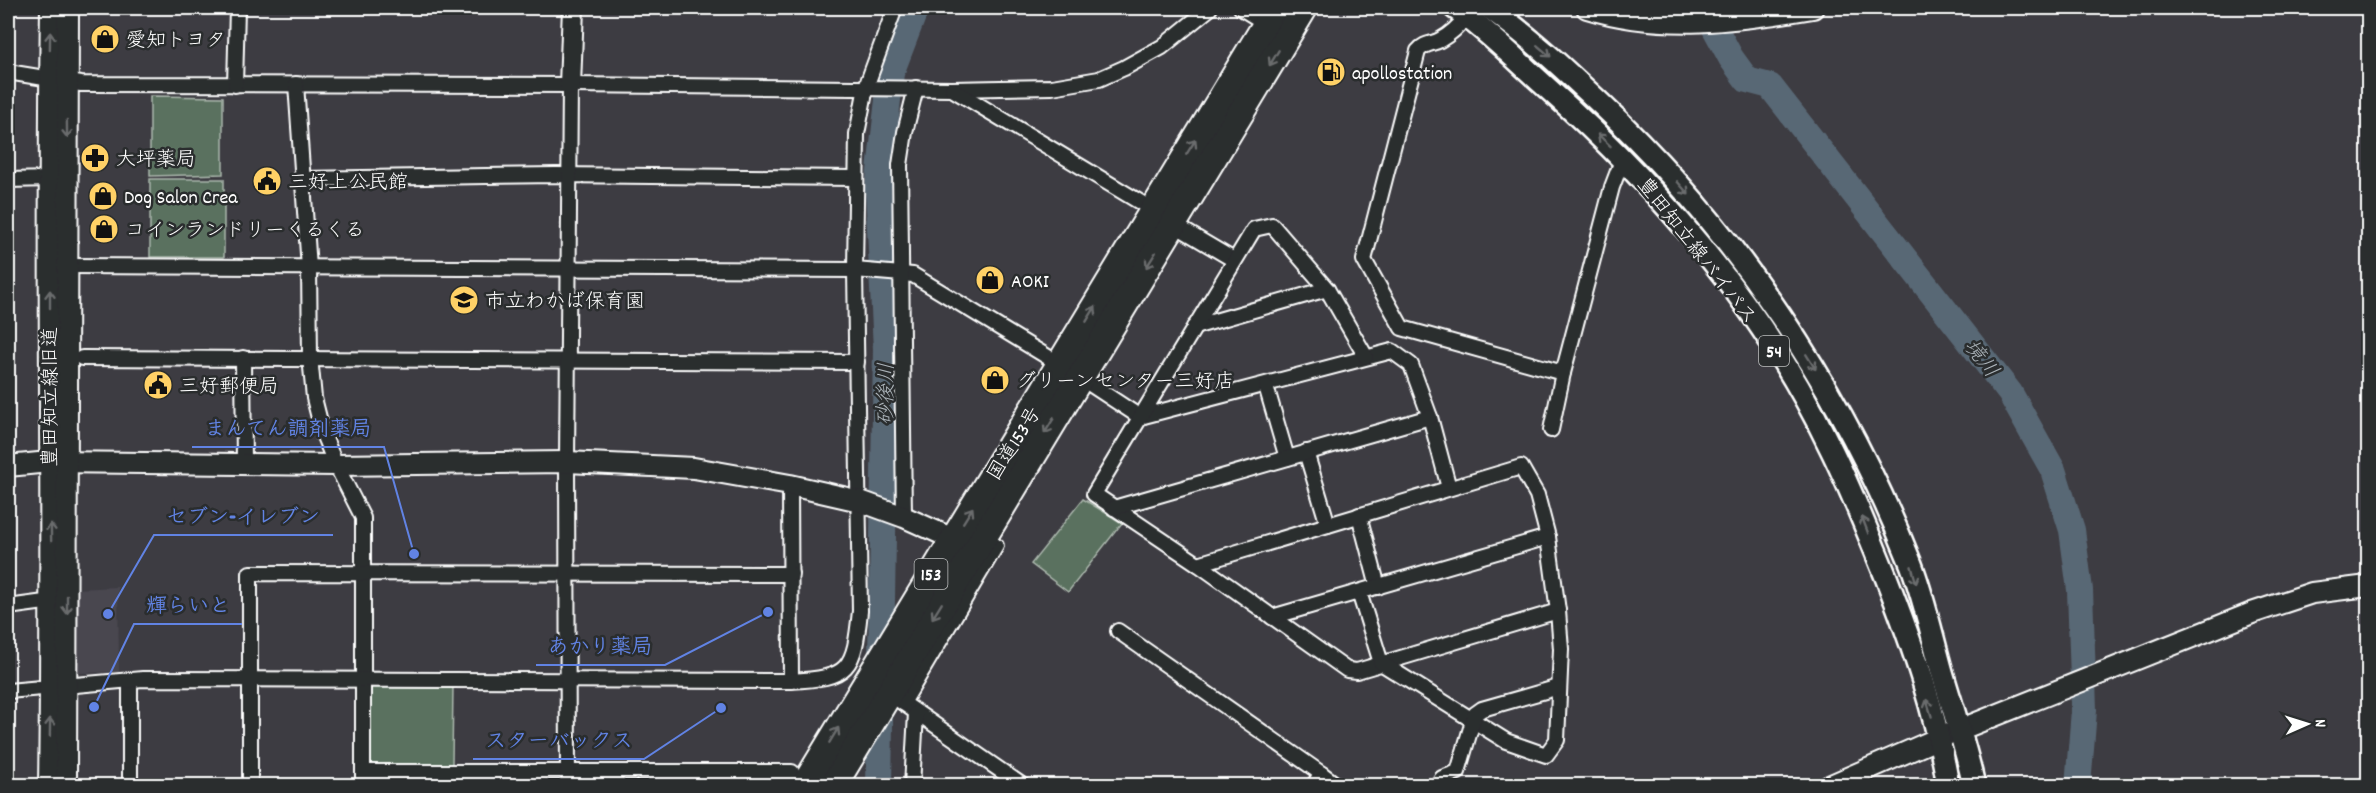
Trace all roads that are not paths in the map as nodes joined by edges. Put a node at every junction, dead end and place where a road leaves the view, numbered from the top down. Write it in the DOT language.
graph roads {
  1 [pos="51,8"];
  2 [pos="68,8"];
  3 [pos="237,8"];
  4 [pos="573,8"];
  5 [pos="895,8"];
  6 [pos="1210,8"];
  7 [pos="1241,8"];
  8 [pos="1304,8"];
  9 [pos="1587,8"];
  10 [pos="1813,8"];
  11 [pos="1498,10"];
  12 [pos="1461,12"];
  13 [pos="1272,16"];
  14 [pos="8,72"];
  15 [pos="58,82"];
  16 [pos="296,84"];
  17 [pos="235,85"];
  18 [pos="570,85"];
  19 [pos="873,87"];
  20 [pos="913,88"];
  21 [pos="952,89"];
  22 [pos="1623,158"];
  23 [pos="568,176"];
  24 [pos="855,178"];
  25 [pos="50,179"];
  26 [pos="302,179"];
  27 [pos="8,180"];
  28 [pos="1163,217"];
  29 [pos="1234,260"];
  30 [pos="69,266"];
  31 [pos="309,268"];
  32 [pos="569,268"];
  33 [pos="855,270"];
  34 [pos="902,273"];
  35 [pos="1327,289"];
  36 [pos="1194,327"];
  37 [pos="310,357"];
  38 [pos="1366,357"];
  39 [pos="82,358"];
  40 [pos="243,358"];
  41 [pos="570,359"];
  42 [pos="857,362"];
  43 [pos="1070,370"];
  44 [pos="1563,373"];
  45 [pos="1266,386"];
  46 [pos="1140,417"];
  47 [pos="1430,417"];
  48 [pos="1551,430"];
  49 [pos="1306,452"];
  50 [pos="1287,458"];
  51 [pos="58,462"];
  52 [pos="567,462"];
  53 [pos="244,464"];
  54 [pos="336,465"];
  55 [pos="8,466"];
  56 [pos="790,485"];
  57 [pos="1449,488"];
  58 [pos="860,501"];
  59 [pos="1114,508"];
  60 [pos="1359,515"];
  61 [pos="904,517"];
  62 [pos="1328,525"];
  63 [pos="1548,537"];
  64 [pos="953,539"];
  65 [pos="996,546"];
  66 [pos="1198,564"];
  67 [pos="568,572"];
  68 [pos="363,574"];
  69 [pos="791,574"];
  70 [pos="1378,586"];
  71 [pos="2368,586"];
  72 [pos="1359,592"];
  73 [pos="52,602"];
  74 [pos="8,607"];
  75 [pos="1558,611"];
  76 [pos="1272,617"];
  77 [pos="1118,631"];
  78 [pos="1381,663"];
  79 [pos="250,679"];
  80 [pos="130,680"];
  81 [pos="363,680"];
  82 [pos="568,680"];
  83 [pos="791,681"];
  84 [pos="877,684"];
  85 [pos="59,685"];
  86 [pos="1559,687"];
  87 [pos="8,691"];
  88 [pos="916,713"];
  89 [pos="1472,720"];
  90 [pos="1959,730"];
  91 [pos="1939,738"];
  92 [pos="363,779"];
  93 [pos="676,779"];
  94 [pos="798,779"];
  95 [pos="568,780"];
  96 [pos="1317,780"];
  97 [pos="49,786"];
  98 [pos="66,786"];
  99 [pos="130,786"];
  100 [pos="250,786"];
  101 [pos="833,786"];
  102 [pos="912,786"];
  103 [pos="1023,786"];
  104 [pos="1338,786"];
  105 [pos="1437,786"];
  106 [pos="1829,786"];
  107 [pos="1948,786"];
  108 [pos="1974,786"];
  15 -- 1 [label="street, 豊田知立線旧道, one-way"];
  2 -- 15 [label="street, 豊田知立線旧道"];
  3 -- 17 [label="street"];
  4 -- 18 [label="street"];
  5 -- 19 [label="street"];
  6 -- 21 [label="street"];
  7 -- 13 [label="street"];
  8 -- 28 [label="highway, 国道153号 / 153, one-way"];
  9 -- 10 [label="street"];
  11 -- 90 [label="main road, 豊田知立線バイパス / 54, one-way"];
  22 -- 12 [label="main road, 豊田知立線バイパス / 54, one-way"];
  12 -- 44 [label="street"];
  28 -- 13 [label="highway, 国道153号 / 153, one-way"];
  14 -- 15 [label="street"];
  15 -- 17 [label="street"];
  15 -- 25 [label="street, 豊田知立線旧道"];
  15 -- 30 [label="street, 豊田知立線旧道, one-way"];
  16 -- 17 [label="street"];
  16 -- 18 [label="street"];
  16 -- 26 [label="street"];
  18 -- 19 [label="street"];
  18 -- 23 [label="street"];
  19 -- 20 [label="street"];
  19 -- 24 [label="street"];
  20 -- 21 [label="street"];
  20 -- 34 [label="street"];
  21 -- 28 [label="street"];
  22 -- 44 [label="street"];
  91 -- 22 [label="main road, 豊田知立線バイパス / 54, one-way"];
  23 -- 24 [label="street"];
  23 -- 26 [label="street"];
  23 -- 32 [label="street"];
  24 -- 33 [label="street"];
  25 -- 27 [label="street"];
  51 -- 25 [label="street, 豊田知立線旧道, one-way"];
  26 -- 31 [label="street"];
  28 -- 29 [label="street"];
  28 -- 43 [label="highway, 国道153号 / 153"];
  29 -- 35 [label="street"];
  29 -- 36 [label="street"];
  30 -- 31 [label="street"];
  30 -- 51 [label="street, 豊田知立線旧道"];
  31 -- 32 [label="street"];
  31 -- 37 [label="street"];
  32 -- 33 [label="street"];
  32 -- 41 [label="street"];
  33 -- 34 [label="street"];
  33 -- 42 [label="street"];
  34 -- 43 [label="street"];
  34 -- 61 [label="street"];
  35 -- 36 [label="street"];
  35 -- 38 [label="street"];
  36 -- 46 [label="street"];
  37 -- 40 [label="street"];
  37 -- 41 [label="street"];
  37 -- 54 [label="street"];
  38 -- 45 [label="street"];
  38 -- 47 [label="street"];
  39 -- 40 [label="street"];
  40 -- 53 [label="street"];
  41 -- 42 [label="street"];
  41 -- 52 [label="street"];
  42 -- 58 [label="street"];
  43 -- 46 [label="street"];
  64 -- 43 [label="highway, 国道153号 / 153, one-way"];
  43 -- 84 [label="highway, 国道153号 / 153, one-way"];
  44 -- 48 [label="street"];
  45 -- 46 [label="street"];
  45 -- 50 [label="street"];
  46 -- 59 [label="street"];
  47 -- 49 [label="street"];
  47 -- 57 [label="street"];
  49 -- 50 [label="street"];
  49 -- 62 [label="street"];
  50 -- 59 [label="street"];
  51 -- 53 [label="street"];
  51 -- 55 [label="street"];
  73 -- 51 [label="street, 豊田知立線旧道, one-way"];
  51 -- 85 [label="street, 豊田知立線旧道, one-way"];
  52 -- 54 [label="street"];
  52 -- 56 [label="street"];
  52 -- 67 [label="street"];
  53 -- 54 [label="street"];
  54 -- 68 [label="street"];
  56 -- 58 [label="street"];
  56 -- 69 [label="street"];
  57 -- 60 [label="street"];
  57 -- 63 [label="street"];
  58 -- 61 [label="street"];
  58 -- 84 [label="street"];
  59 -- 66 [label="street"];
  60 -- 62 [label="street"];
  60 -- 70 [label="street"];
  61 -- 64 [label="street"];
  62 -- 66 [label="street"];
  63 -- 70 [label="street"];
  63 -- 75 [label="street"];
  64 -- 84 [label="highway, 国道153号 / 153"];
  65 -- 84 [label="street"];
  66 -- 76 [label="street"];
  67 -- 68 [label="street"];
  67 -- 69 [label="street"];
  67 -- 82 [label="street"];
  68 -- 79 [label="street"];
  68 -- 81 [label="street"];
  69 -- 83 [label="street"];
  70 -- 72 [label="street"];
  71 -- 90 [label="street"];
  72 -- 76 [label="street"];
  72 -- 78 [label="street"];
  73 -- 74 [label="street"];
  73 -- 85 [label="street, 豊田知立線旧道"];
  75 -- 78 [label="street"];
  75 -- 86 [label="street"];
  76 -- 78 [label="street"];
  77 -- 96 [label="street"];
  78 -- 89 [label="street"];
  79 -- 80 [label="street"];
  79 -- 81 [label="street"];
  79 -- 100 [label="street"];
  80 -- 85 [label="street"];
  80 -- 99 [label="street"];
  81 -- 82 [label="street"];
  81 -- 92 [label="street"];
  82 -- 83 [label="street"];
  82 -- 95 [label="street"];
  83 -- 84 [label="street"];
  84 -- 88 [label="street"];
  94 -- 84 [label="highway, 国道153号 / 153, one-way"];
  84 -- 101 [label="highway, 国道153号 / 153"];
  85 -- 87 [label="street"];
  97 -- 85 [label="street, 豊田知立線旧道, one-way"];
  85 -- 98 [label="street, 豊田知立線旧道"];
  86 -- 89 [label="street"];
  86 -- 89 [label="street"];
  88 -- 102 [label="street"];
  88 -- 103 [label="street"];
  89 -- 105 [label="street"];
  90 -- 91 [label="street"];
  90 -- 108 [label="main road, 豊田知立線バイパス / 54"];
  91 -- 106 [label="street"];
  91 -- 107 [label="main road, 豊田知立線バイパス / 54"];
  92 -- 95 [label="street"];
  93 -- 94 [label="street"];
  93 -- 95 [label="street"];
  96 -- 104 [label="street"];
}
